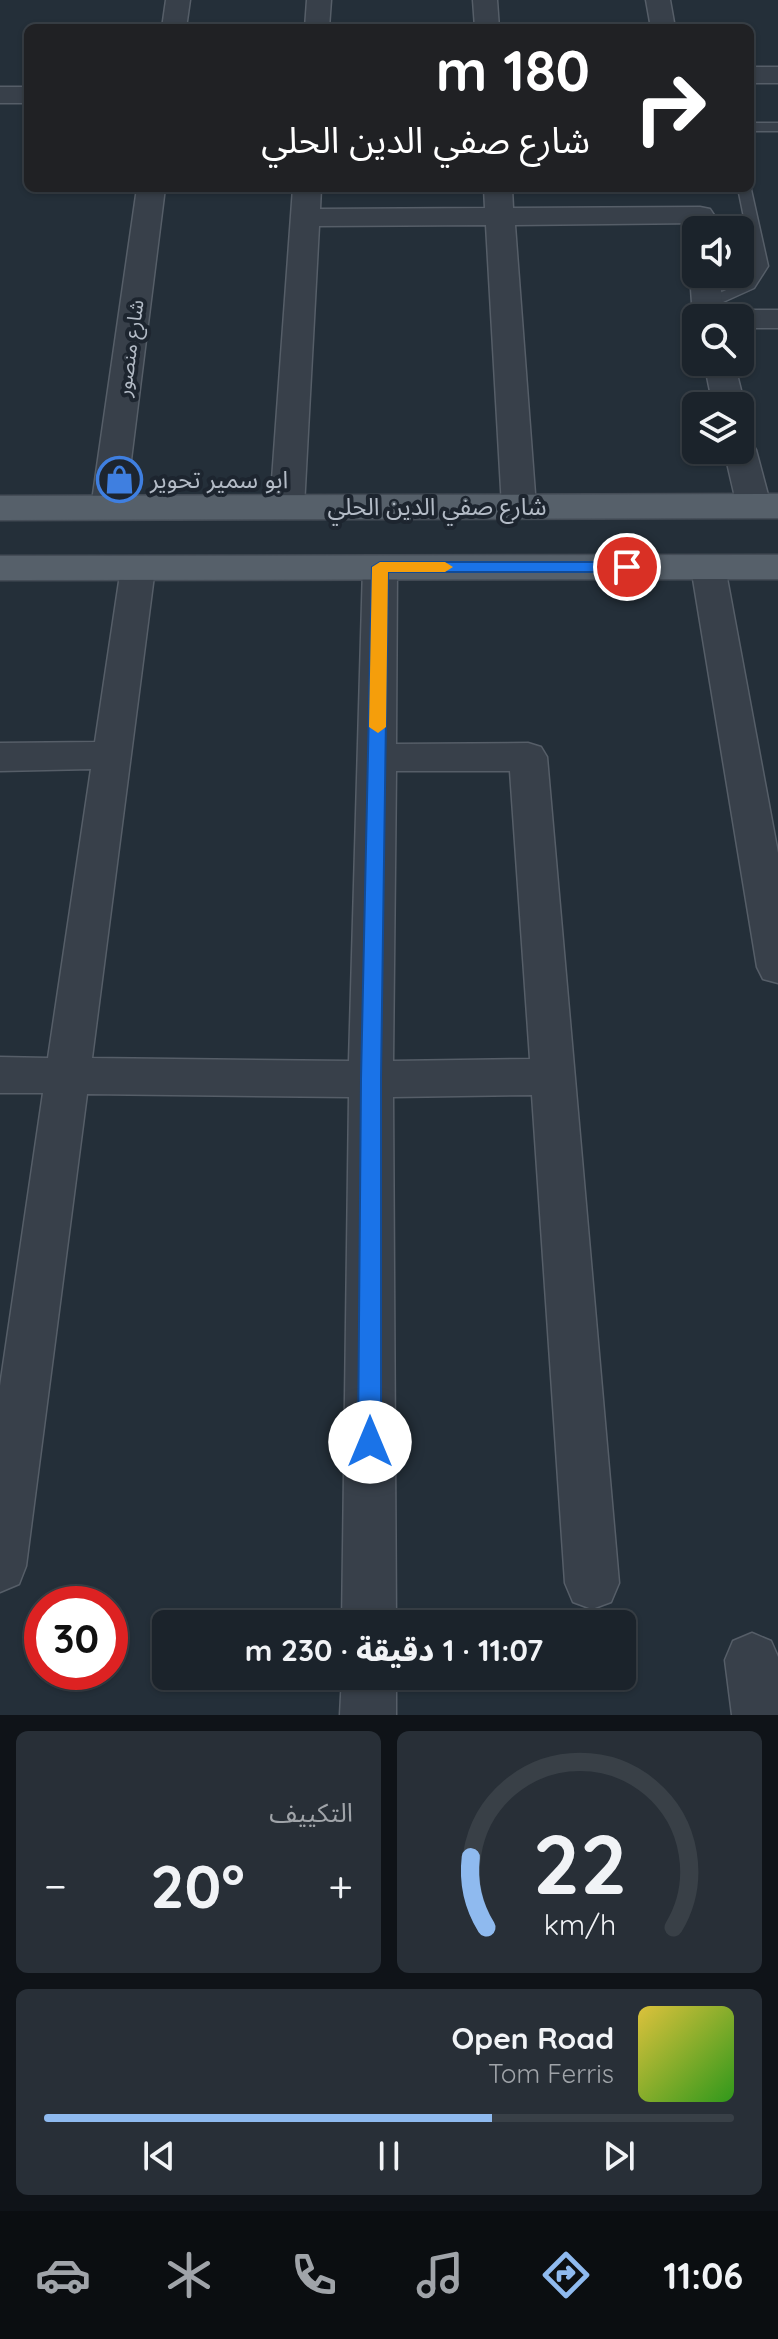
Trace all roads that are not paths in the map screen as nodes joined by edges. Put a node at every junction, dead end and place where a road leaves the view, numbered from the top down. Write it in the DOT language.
graph roads {
  1 [pos="178,0"];
  2 [pos="319,0"];
  3 [pos="485,0"];
  4 [pos="658,0"];
  5 [pos="175,24"];
  6 [pos="317,24"];
  7 [pos="487,24"];
  8 [pos="662,24"];
  9 [pos="0,95"];
  10 [pos="24,95"];
  11 [pos="754,127"];
  12 [pos="778,127"];
  13 [pos="150,192"];
  14 [pos="746,192"];
  15 [pos="306,203"];
  16 [pos="499,203"];
  17 [pos="699,211"];
  18 [pos="719,304"];
  19 [pos="754,319"];
  20 [pos="778,319"];
  21 [pos="746,464"];
  22 [pos="766,506"];
  23 [pos="287,507"];
  24 [pos="519,507"];
  25 [pos="0,508"];
  26 [pos="108,508"];
  27 [pos="380,567"];
  28 [pos="708,567"];
  29 [pos="778,567"];
  30 [pos="0,568"];
  31 [pos="138,568"];
  32 [pos="112,755"];
  33 [pos="0,757"];
  34 [pos="377,758"];
  35 [pos="778,967"];
  36 [pos="0,1075"];
  37 [pos="68,1075"];
  38 [pos="553,1077"];
  39 [pos="371,1079"];
  40 [pos="0,1566"];
  41 [pos="592,1583"];
  42 [pos="369,1610"];
  43 [pos="752,1660"];
  44 [pos="369,1690"];
  45 [pos="368,1715"];
  46 [pos="760,1715"];
  1 -- 5 [label="street"];
  2 -- 6 [label="street"];
  3 -- 7 [label="street"];
  4 -- 8 [label="street"];
  9 -- 10 [label="street"];
  11 -- 12 [label="lane"];
  13 -- 26 [label="street, شارع منصور"];
  14 -- 18 [label="lane"];
  15 -- 16 [label="street"];
  15 -- 23 [label="street"];
  16 -- 17 [label="street"];
  16 -- 24 [label="street"];
  19 -- 20 [label="street"];
  21 -- 22 [label="street"];
  22 -- 24 [label="main road, شارع صفي الدين الحلي"];
  23 -- 24 [label="main road, شارع صفي الدين الحلي"];
  23 -- 26 [label="main road, شارع صفي الدين الحلي"];
  25 -- 26 [label="main road, شارع صفي الدين الحلي"];
  27 -- 28 [label="main road"];
  27 -- 31 [label="main road"];
  27 -- 34 [label="street"];
  28 -- 29 [label="main road"];
  28 -- 35 [label="street"];
  30 -- 31 [label="main road"];
  31 -- 32 [label="street"];
  32 -- 33 [label="street"];
  32 -- 37 [label="street"];
  34 -- 38 [label="street"];
  34 -- 39 [label="street"];
  36 -- 37 [label="street"];
  37 -- 39 [label="street"];
  37 -- 40 [label="street"];
  38 -- 39 [label="street"];
  38 -- 41 [label="street"];
  39 -- 42 [label="street"];
  43 -- 46 [label="street"];
  44 -- 45 [label="street"];
}
